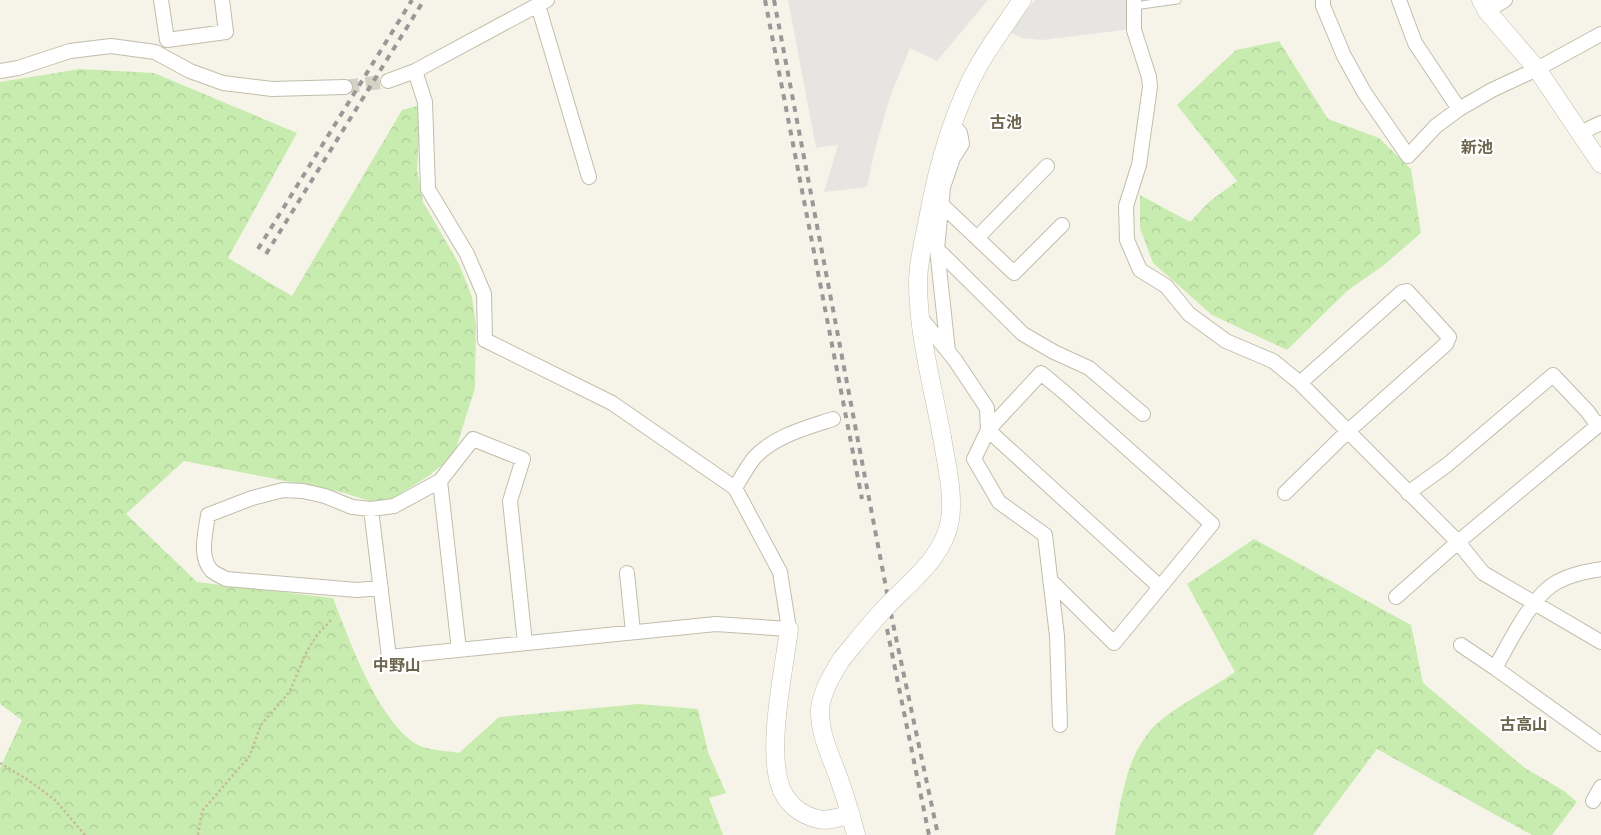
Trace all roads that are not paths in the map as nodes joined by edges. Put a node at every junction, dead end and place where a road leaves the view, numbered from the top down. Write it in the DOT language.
graph roads {
  1 [pos="162,0"];
  2 [pos="222,0"];
  3 [pos="1022,0"];
  4 [pos="1177,0"];
  5 [pos="1323,0"];
  6 [pos="1399,0"];
  7 [pos="1505,0"];
  8 [pos="543,2"];
  9 [pos="1134,3"];
  10 [pos="1484,6"];
  11 [pos="1601,34"];
  12 [pos="1537,69"];
  13 [pos="414,71"];
  14 [pos="0,72"];
  15 [pos="388,80"];
  16 [pos="345,87"];
  17 [pos="1459,110"];
  18 [pos="1601,123"];
  19 [pos="952,124"];
  20 [pos="1580,133"];
  21 [pos="1601,164"];
  22 [pos="1047,166"];
  23 [pos="589,177"];
  24 [pos="942,205"];
  25 [pos="1062,225"];
  26 [pos="977,238"];
  27 [pos="937,249"];
  28 [pos="920,317"];
  29 [pos="948,351"];
  30 [pos="1300,383"];
  31 [pos="1143,414"];
  32 [pos="833,418"];
  33 [pos="1599,424"];
  34 [pos="988,430"];
  35 [pos="1347,432"];
  36 [pos="440,481"];
  37 [pos="735,488"];
  38 [pos="1408,493"];
  39 [pos="1285,494"];
  40 [pos="371,509"];
  41 [pos="1458,542"];
  42 [pos="1601,569"];
  43 [pos="627,572"];
  44 [pos="1050,580"];
  45 [pos="1160,587"];
  46 [pos="381,588"];
  47 [pos="1396,597"];
  48 [pos="1534,603"];
  49 [pos="789,628"];
  50 [pos="633,632"];
  51 [pos="1601,642"];
  52 [pos="526,643"];
  53 [pos="1461,644"];
  54 [pos="459,650"];
  55 [pos="1494,668"];
  56 [pos="1060,725"];
  57 [pos="1601,744"];
  58 [pos="1601,787"];
  59 [pos="1593,801"];
  60 [pos="852,815"];
  61 [pos="856,835"];
  1 -- 2 [label="street"];
  3 -- 19 [label="street"];
  4 -- 9 [label="lane"];
  5 -- 17 [label="street"];
  6 -- 17 [label="street"];
  7 -- 10 [label="street"];
  8 -- 13 [label="street"];
  8 -- 23 [label="street"];
  9 -- 30 [label="street"];
  10 -- 12 [label="street"];
  11 -- 12 [label="street"];
  12 -- 17 [label="street"];
  12 -- 20 [label="street"];
  13 -- 15 [label="street"];
  13 -- 37 [label="street"];
  14 -- 16 [label="street"];
  18 -- 20 [label="street"];
  19 -- 24 [label="street"];
  19 -- 28 [label="street"];
  20 -- 21 [label="street"];
  22 -- 26 [label="street"];
  24 -- 26 [label="street"];
  24 -- 27 [label="street"];
  25 -- 26 [label="street"];
  27 -- 29 [label="street"];
  27 -- 31 [label="street"];
  28 -- 29 [label="street"];
  28 -- 60 [label="street, bridge"];
  29 -- 34 [label="street"];
  30 -- 35 [label="street"];
  30 -- 35 [label="street"];
  32 -- 37 [label="street"];
  33 -- 38 [label="street"];
  33 -- 41 [label="street"];
  34 -- 44 [label="street"];
  34 -- 45 [label="street"];
  34 -- 45 [label="street"];
  35 -- 38 [label="street"];
  35 -- 39 [label="street"];
  36 -- 40 [label="street"];
  36 -- 52 [label="street"];
  36 -- 54 [label="street"];
  37 -- 49 [label="street"];
  38 -- 41 [label="street"];
  40 -- 46 [label="street"];
  40 -- 46 [label="street"];
  41 -- 47 [label="street"];
  41 -- 48 [label="street"];
  42 -- 48 [label="street"];
  43 -- 50 [label="street"];
  44 -- 45 [label="street"];
  44 -- 56 [label="street"];
  46 -- 54 [label="street"];
  48 -- 51 [label="street"];
  48 -- 55 [label="street"];
  49 -- 50 [label="street"];
  49 -- 60 [label="street"];
  50 -- 52 [label="street"];
  52 -- 54 [label="street"];
  53 -- 55 [label="street"];
  55 -- 57 [label="street"];
  58 -- 59 [label="street"];
  60 -- 61 [label="street"];
}
